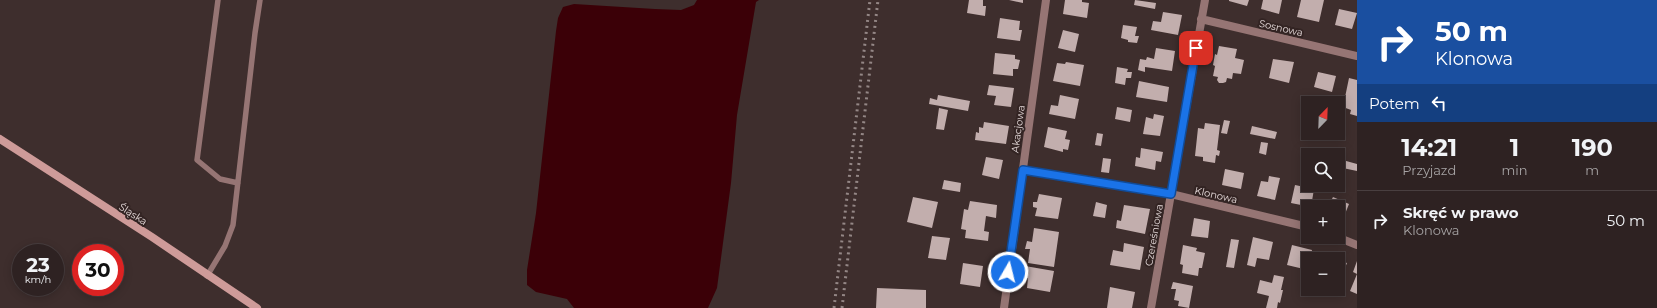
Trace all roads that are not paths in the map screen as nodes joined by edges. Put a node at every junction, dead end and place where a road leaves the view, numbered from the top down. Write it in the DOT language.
graph roads {
  1 [pos="218,0"];
  2 [pos="260,0"];
  3 [pos="1046,0"];
  4 [pos="1205,0"];
  5 [pos="1201,19"];
  6 [pos="1357,56"];
  7 [pos="0,139"];
  8 [pos="1023,170"];
  9 [pos="238,182"];
  10 [pos="1171,194"];
  11 [pos="1301,225"];
  12 [pos="1345,240"];
  13 [pos="1357,245"];
  14 [pos="207,276"];
  15 [pos="255,308"];
  16 [pos="1004,308"];
  17 [pos="1151,308"];
  1 -- 9 [label="lane"];
  2 -- 9 [label="lane"];
  3 -- 8 [label="street, Akacjowa"];
  4 -- 5 [label="street, Czereśniowa"];
  5 -- 6 [label="street, Sosnowa"];
  5 -- 10 [label="street, Czereśniowa"];
  7 -- 14 [label="street, Śląska"];
  8 -- 10 [label="street, Klonowa"];
  8 -- 16 [label="street, Akacjowa"];
  9 -- 14 [label="lane"];
  10 -- 11 [label="street, Klonowa"];
  10 -- 17 [label="street, Czereśniowa"];
  12 -- 13 [label="street"];
  14 -- 15 [label="street, Śląska"];
}
